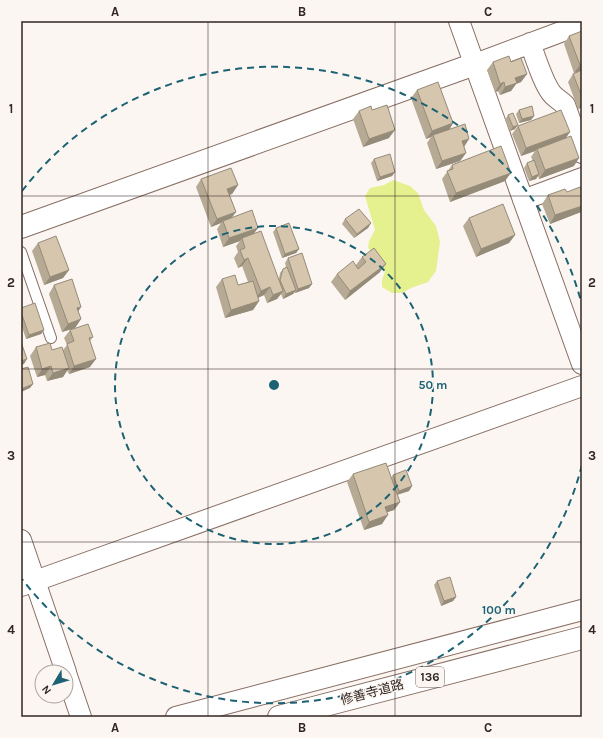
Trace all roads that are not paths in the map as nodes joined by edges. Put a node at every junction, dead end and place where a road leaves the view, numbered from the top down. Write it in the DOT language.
graph roads {
  1 [pos="459,21"];
  2 [pos="582,24"];
  3 [pos="530,43"];
  4 [pos="475,64"];
  5 [pos="582,153"];
  6 [pos="582,178"];
  7 [pos="523,200"];
  8 [pos="21,227"];
  9 [pos="21,252"];
  10 [pos="51,338"];
  11 [pos="582,364"];
  12 [pos="582,386"];
  13 [pos="21,540"];
  14 [pos="28,583"];
  15 [pos="582,610"];
  16 [pos="582,638"];
  17 [pos="63,664"];
  18 [pos="74,696"];
  19 [pos="81,717"];
  20 [pos="176,717"];
  21 [pos="279,717"];
  1 -- 4 [label="street"];
  2 -- 3 [label="street"];
  3 -- 4 [label="street"];
  3 -- 5 [label="street"];
  4 -- 7 [label="street"];
  4 -- 8 [label="main road"];
  6 -- 7 [label="street"];
  7 -- 11 [label="street"];
  9 -- 10 [label="lane"];
  12 -- 14 [label="street"];
  13 -- 14 [label="street"];
  14 -- 17 [label="street"];
  15 -- 20 [label="street"];
  16 -- 21 [label="main road, 修善寺道路 / 136"];
  18 -- 19 [label="street"];
}
